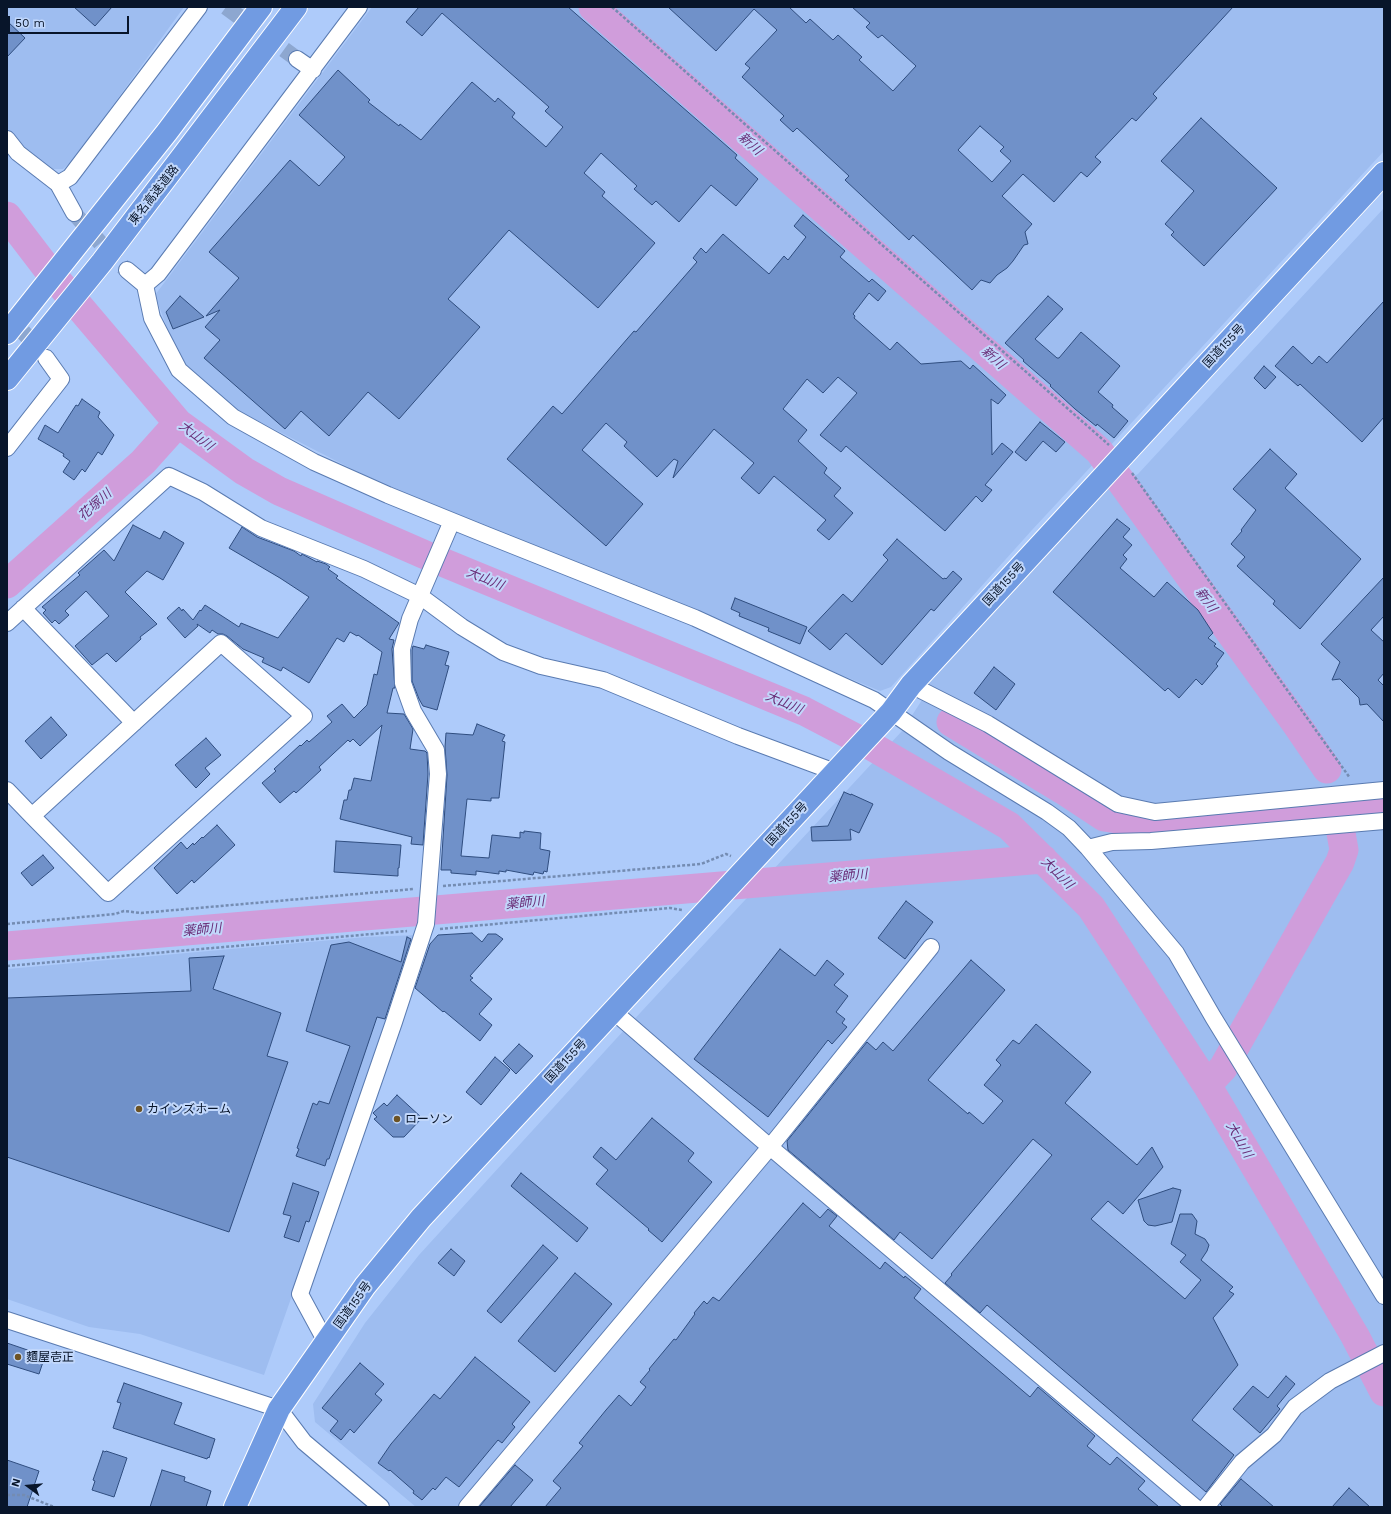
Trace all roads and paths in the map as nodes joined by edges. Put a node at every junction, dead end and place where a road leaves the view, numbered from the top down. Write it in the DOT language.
graph roads {
  1 [pos="199,7"];
  2 [pos="261,7"];
  3 [pos="296,7"];
  4 [pos="360,7"];
  5 [pos="612,7"];
  6 [pos="297,59"];
  7 [pos="313,70"];
  8 [pos="7,139"];
  9 [pos="1384,173"];
  10 [pos="58,184"];
  11 [pos="74,214"];
  12 [pos="127,270"];
  13 [pos="145,285"];
  14 [pos="7,333"];
  15 [pos="46,358"];
  16 [pos="7,379"];
  17 [pos="7,448"];
  18 [pos="1121,458"];
  19 [pos="452,521"];
  20 [pos="422,592"];
  21 [pos="23,608"];
  22 [pos="7,623"];
  23 [pos="912,685"];
  24 [pos="891,712"];
  25 [pos="134,723"];
  26 [pos="835,772"];
  27 [pos="7,790"];
  28 [pos="1384,790"];
  29 [pos="1360,792"];
  30 [pos="32,816"];
  31 [pos="1384,821"];
  32 [pos="1088,848"];
  33 [pos="751,862"];
  34 [pos="428,890"];
  35 [pos="703,914"];
  36 [pos="7,924"];
  37 [pos="425,927"];
  38 [pos="931,947"];
  39 [pos="7,966"];
  40 [pos="614,1011"];
  41 [pos="770,1146"];
  42 [pos="1384,1296"];
  43 [pos="7,1320"];
  44 [pos="326,1342"];
  45 [pos="1384,1353"];
  46 [pos="279,1409"];
  47 [pos="7,1495"];
  48 [pos="54,1507"];
  49 [pos="235,1507"];
  50 [pos="381,1507"];
  51 [pos="467,1507"];
  52 [pos="1195,1507"];
  53 [pos="1206,1507"];
  1 -- 10 [label="street"];
  2 -- 14 [label="highway"];
  3 -- 16 [label="highway, 東名高速道路"];
  4 -- 7 [label="street"];
  5 -- 18 [label="path"];
  6 -- 7 [label="street"];
  7 -- 13 [label="street"];
  8 -- 10 [label="street"];
  9 -- 18 [label="highway, 国道155号"];
  10 -- 11 [label="street"];
  12 -- 13 [label="street"];
  13 -- 19 [label="street"];
  15 -- 17 [label="street"];
  18 -- 23 [label="highway, 国道155号"];
  18 -- 29 [label="path"];
  19 -- 20 [label="street"];
  19 -- 24 [label="street"];
  20 -- 21 [label="street"];
  20 -- 26 [label="street"];
  20 -- 34 [label="street"];
  21 -- 22 [label="street"];
  21 -- 25 [label="street"];
  23 -- 24 [label="highway, 国道155号"];
  23 -- 29 [label="street"];
  24 -- 26 [label="highway, 国道155号"];
  24 -- 32 [label="street"];
  25 -- 30 [label="street"];
  25 -- 30 [label="street"];
  26 -- 33 [label="highway, 国道155号"];
  27 -- 30 [label="street"];
  28 -- 29 [label="street"];
  31 -- 32 [label="street"];
  32 -- 42 [label="street"];
  33 -- 34 [label="path"];
  33 -- 35 [label="highway, 国道155号"];
  34 -- 36 [label="path"];
  34 -- 37 [label="street"];
  35 -- 37 [label="path"];
  35 -- 40 [label="highway, 国道155号"];
  37 -- 39 [label="path"];
  37 -- 44 [label="street"];
  38 -- 41 [label="street"];
  40 -- 41 [label="street"];
  40 -- 44 [label="highway, 国道155号"];
  41 -- 51 [label="street"];
  41 -- 52 [label="street"];
  43 -- 46 [label="street"];
  44 -- 46 [label="highway, 国道155号"];
  45 -- 53 [label="street"];
  46 -- 49 [label="highway, 国道155号"];
  46 -- 50 [label="street"];
  47 -- 48 [label="path"];
}
